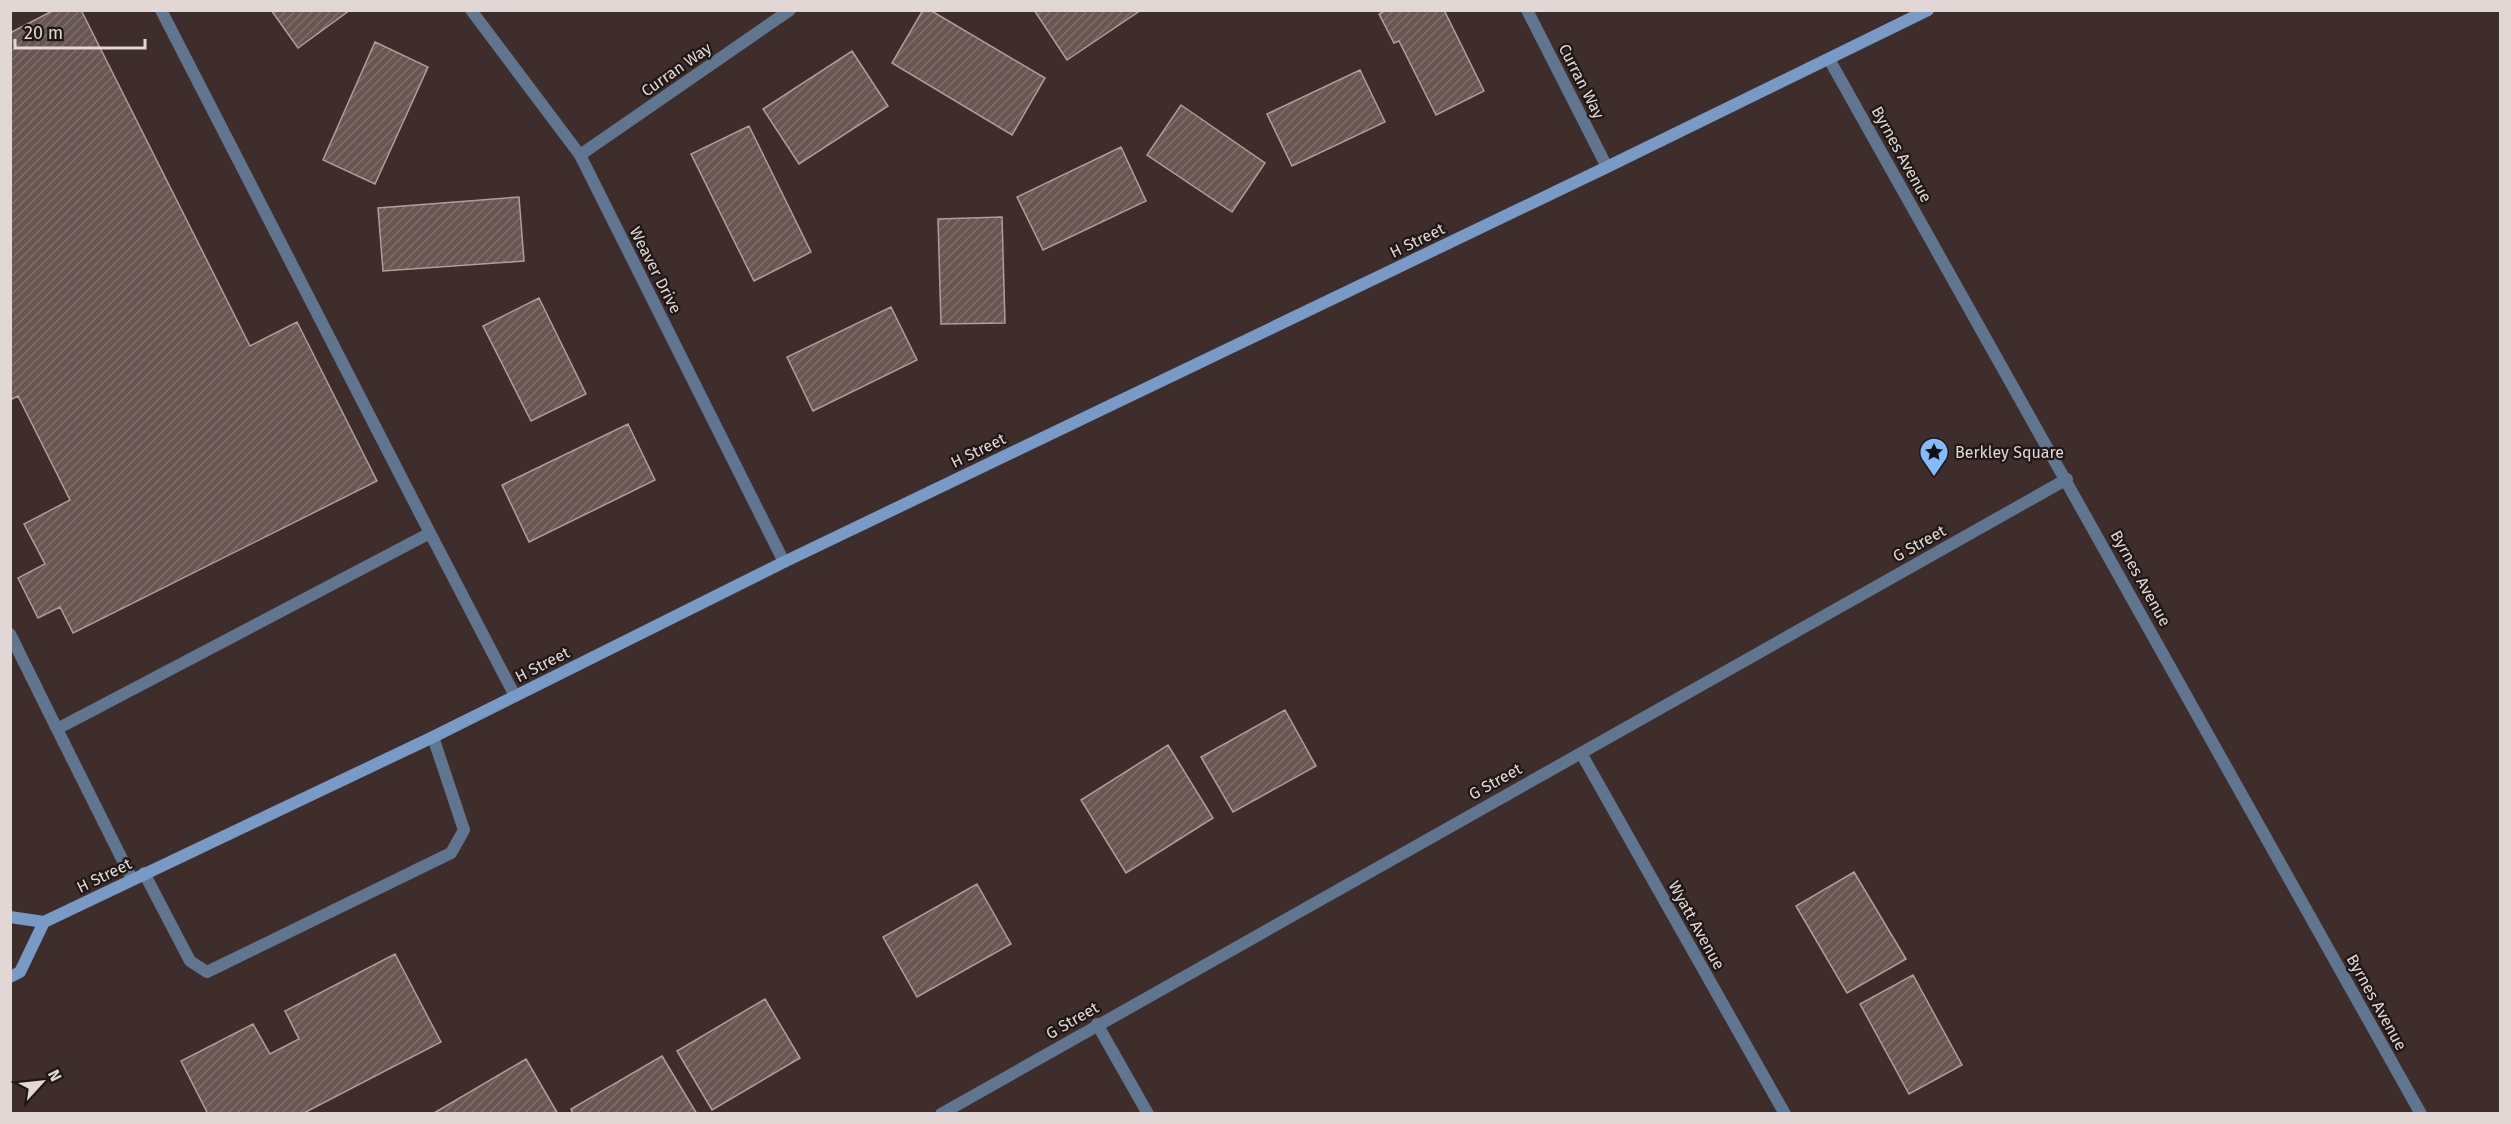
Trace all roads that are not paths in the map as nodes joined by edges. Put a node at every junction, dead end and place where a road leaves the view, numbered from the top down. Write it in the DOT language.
graph roads {
  1 [pos="161,10"];
  2 [pos="471,10"];
  3 [pos="790,10"];
  4 [pos="1527,10"];
  5 [pos="1928,10"];
  6 [pos="1829,59"];
  7 [pos="580,155"];
  8 [pos="1607,167"];
  9 [pos="2067,479"];
  10 [pos="430,533"];
  11 [pos="783,562"];
  12 [pos="10,634"];
  13 [pos="515,696"];
  14 [pos="57,729"];
  15 [pos="433,737"];
  16 [pos="1581,753"];
  17 [pos="144,873"];
  18 [pos="132,879"];
  19 [pos="10,917"];
  20 [pos="44,922"];
  21 [pos="10,977"];
  22 [pos="1097,1024"];
  23 [pos="941,1113"];
  24 [pos="1148,1113"];
  25 [pos="1785,1113"];
  26 [pos="2421,1113"];
  1 -- 10 [label="street"];
  2 -- 7 [label="street, Weaver Drive"];
  3 -- 7 [label="street, Curran Way"];
  4 -- 8 [label="street, Curran Way"];
  5 -- 6 [label="street, H Street"];
  6 -- 8 [label="street, H Street"];
  6 -- 9 [label="street, Byrnes Avenue"];
  7 -- 11 [label="street, Weaver Drive"];
  8 -- 11 [label="street, H Street"];
  9 -- 16 [label="street, G Street"];
  9 -- 26 [label="street, Byrnes Avenue"];
  10 -- 13 [label="street"];
  10 -- 14 [label="street"];
  11 -- 13 [label="street, H Street"];
  12 -- 14 [label="street"];
  13 -- 15 [label="street, H Street"];
  14 -- 18 [label="street"];
  15 -- 17 [label="street, H Street"];
  15 -- 17 [label="street"];
  16 -- 22 [label="street, G Street"];
  16 -- 25 [label="street, Wyatt Avenue"];
  17 -- 18 [label="street, H Street"];
  18 -- 20 [label="street, H Street"];
  19 -- 20 [label="street"];
  20 -- 21 [label="street"];
  22 -- 23 [label="street, G Street"];
  22 -- 24 [label="street"];
}
